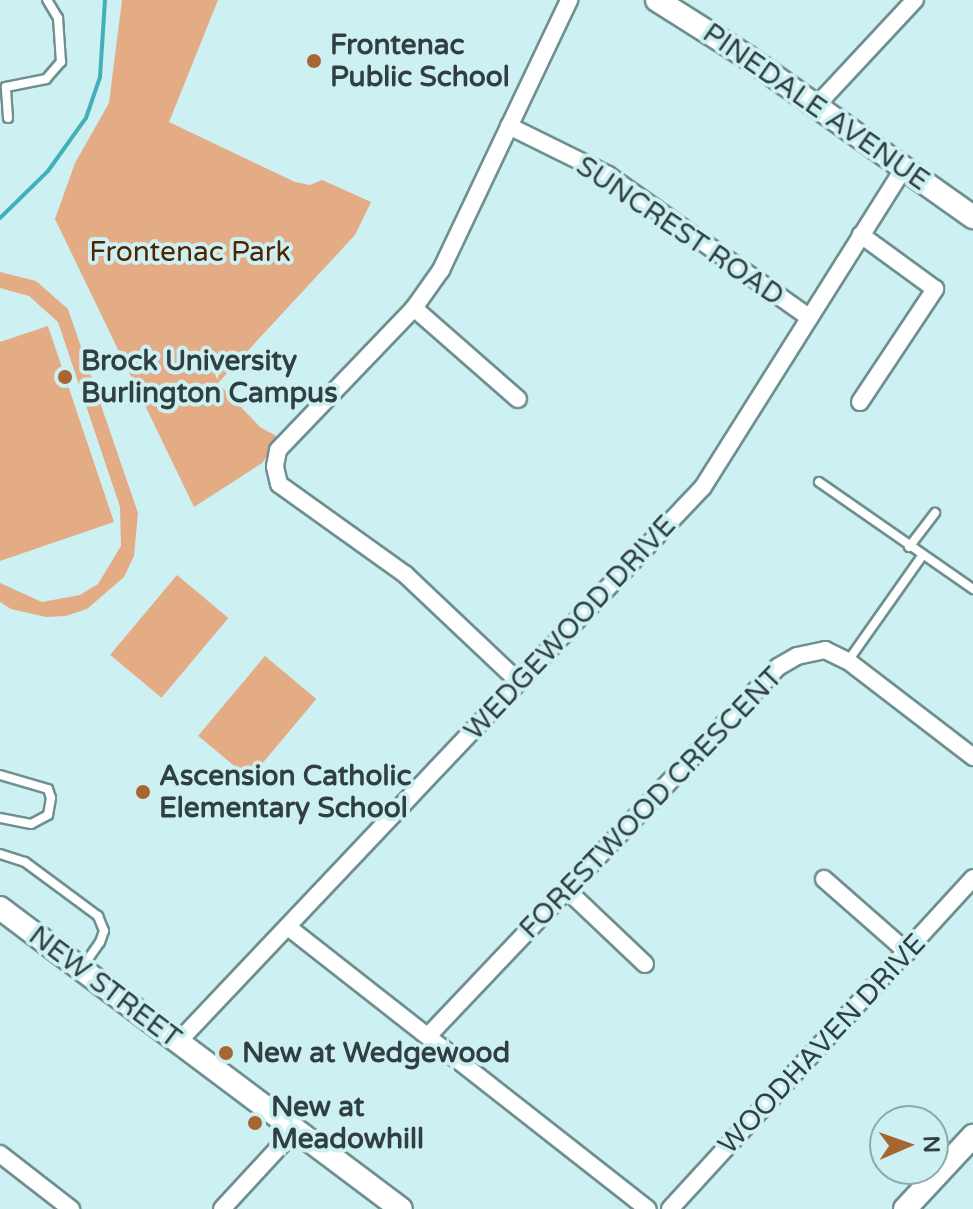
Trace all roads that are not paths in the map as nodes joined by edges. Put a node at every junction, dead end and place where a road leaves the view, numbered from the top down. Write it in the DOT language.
graph roads {
  1 [pos="47,0"];
  2 [pos="569,0"];
  3 [pos="657,0"];
  4 [pos="915,0"];
  5 [pos="816,106"];
  6 [pos="8,118"];
  7 [pos="509,126"];
  8 [pos="904,168"];
  9 [pos="973,217"];
  10 [pos="861,235"];
  11 [pos="935,289"];
  12 [pos="950,300"];
  13 [pos="414,308"];
  14 [pos="807,316"];
  15 [pos="518,399"];
  16 [pos="860,402"];
  17 [pos="819,482"];
  18 [pos="935,513"];
  19 [pos="909,547"];
  20 [pos="922,556"];
  21 [pos="973,589"];
  22 [pos="848,661"];
  23 [pos="519,682"];
  24 [pos="973,757"];
  25 [pos="0,775"];
  26 [pos="0,818"];
  27 [pos="0,854"];
  28 [pos="973,878"];
  29 [pos="824,879"];
  30 [pos="568,891"];
  31 [pos="0,908"];
  32 [pos="288,927"];
  33 [pos="907,952"];
  34 [pos="645,964"];
  35 [pos="81,969"];
  36 [pos="428,1036"];
  37 [pos="178,1042"];
  38 [pos="295,1130"];
  39 [pos="973,1136"];
  40 [pos="0,1154"];
  41 [pos="71,1209"];
  42 [pos="222,1209"];
  43 [pos="401,1209"];
  44 [pos="648,1209"];
  45 [pos="670,1209"];
  46 [pos="905,1209"];
  1 -- 6 [label="lane"];
  2 -- 7 [label="street"];
  3 -- 5 [label="main road, PINEDALE AVENUE"];
  4 -- 5 [label="street"];
  5 -- 8 [label="main road, PINEDALE AVENUE"];
  7 -- 13 [label="street"];
  7 -- 14 [label="street, SUNCREST ROAD"];
  8 -- 9 [label="main road, PINEDALE AVENUE"];
  8 -- 10 [label="street, WEDGEWOOD DRIVE"];
  10 -- 11 [label="street"];
  10 -- 14 [label="street, WEDGEWOOD DRIVE"];
  11 -- 12 [label="street"];
  11 -- 16 [label="street"];
  13 -- 15 [label="street"];
  13 -- 23 [label="street"];
  14 -- 23 [label="street, WEDGEWOOD DRIVE"];
  17 -- 19 [label="lane"];
  18 -- 19 [label="lane"];
  19 -- 20 [label="lane"];
  20 -- 21 [label="lane"];
  20 -- 22 [label="lane"];
  22 -- 24 [label="street, FORESTWOOD CRESCENT"];
  22 -- 30 [label="street, FORESTWOOD CRESCENT"];
  23 -- 32 [label="street, WEDGEWOOD DRIVE"];
  25 -- 26 [label="lane"];
  27 -- 35 [label="lane"];
  28 -- 33 [label="street, WOODHAVEN DRIVE"];
  29 -- 33 [label="street"];
  30 -- 34 [label="street"];
  30 -- 36 [label="street, FORESTWOOD CRESCENT"];
  31 -- 35 [label="main road, NEW STREET"];
  32 -- 36 [label="street"];
  32 -- 37 [label="street, WEDGEWOOD DRIVE"];
  33 -- 45 [label="street, WOODHAVEN DRIVE"];
  35 -- 37 [label="main road, NEW STREET"];
  36 -- 44 [label="street"];
  37 -- 38 [label="main road, NEW STREET"];
  38 -- 42 [label="street"];
  38 -- 43 [label="main road, NEW STREET"];
  39 -- 46 [label="main road"];
  40 -- 41 [label="street"];
}
